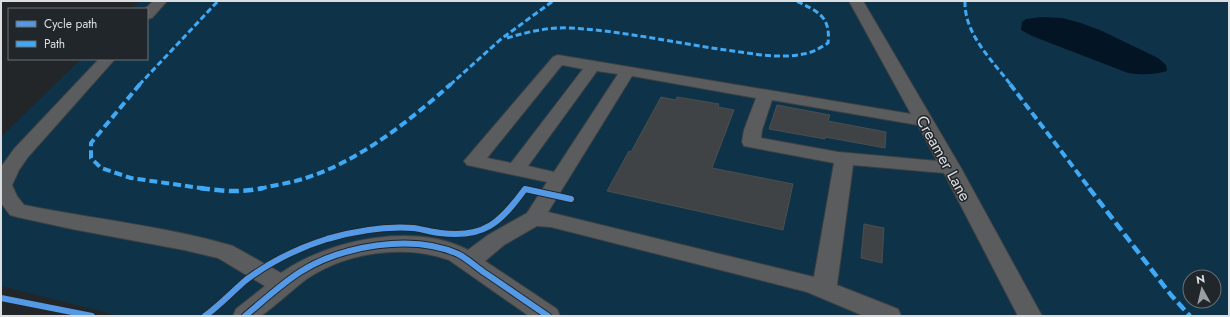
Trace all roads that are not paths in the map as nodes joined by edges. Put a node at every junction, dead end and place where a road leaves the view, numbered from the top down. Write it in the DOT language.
graph roads {
  1 [pos="160,1"];
  2 [pos="855,2"];
  3 [pos="148,14"];
  4 [pos="106,60"];
  5 [pos="593,66"];
  6 [pos="628,71"];
  7 [pos="766,94"];
  8 [pos="924,121"];
  9 [pos="844,159"];
  10 [pos="951,168"];
  11 [pos="516,170"];
  12 [pos="559,179"];
  13 [pos="534,218"];
  14 [pos="469,262"];
  15 [pos="283,285"];
  16 [pos="824,290"];
  17 [pos="245,316"];
  18 [pos="548,316"];
  19 [pos="889,316"];
  20 [pos="1030,316"];
  1 -- 3 [label="street"];
  2 -- 8 [label="street, Creamer Lane"];
  4 -- 15 [label="street"];
  5 -- 6 [label="street"];
  5 -- 11 [label="street"];
  5 -- 11 [label="street"];
  6 -- 7 [label="street"];
  6 -- 12 [label="street"];
  7 -- 8 [label="street"];
  7 -- 9 [label="street"];
  8 -- 10 [label="street, Creamer Lane"];
  9 -- 10 [label="street"];
  9 -- 16 [label="street"];
  10 -- 20 [label="street, Creamer Lane"];
  11 -- 12 [label="street"];
  12 -- 13 [label="street"];
  13 -- 14 [label="street"];
  13 -- 16 [label="street"];
  14 -- 15 [label="street"];
  14 -- 18 [label="street"];
  15 -- 17 [label="street"];
  16 -- 19 [label="street"];
}
